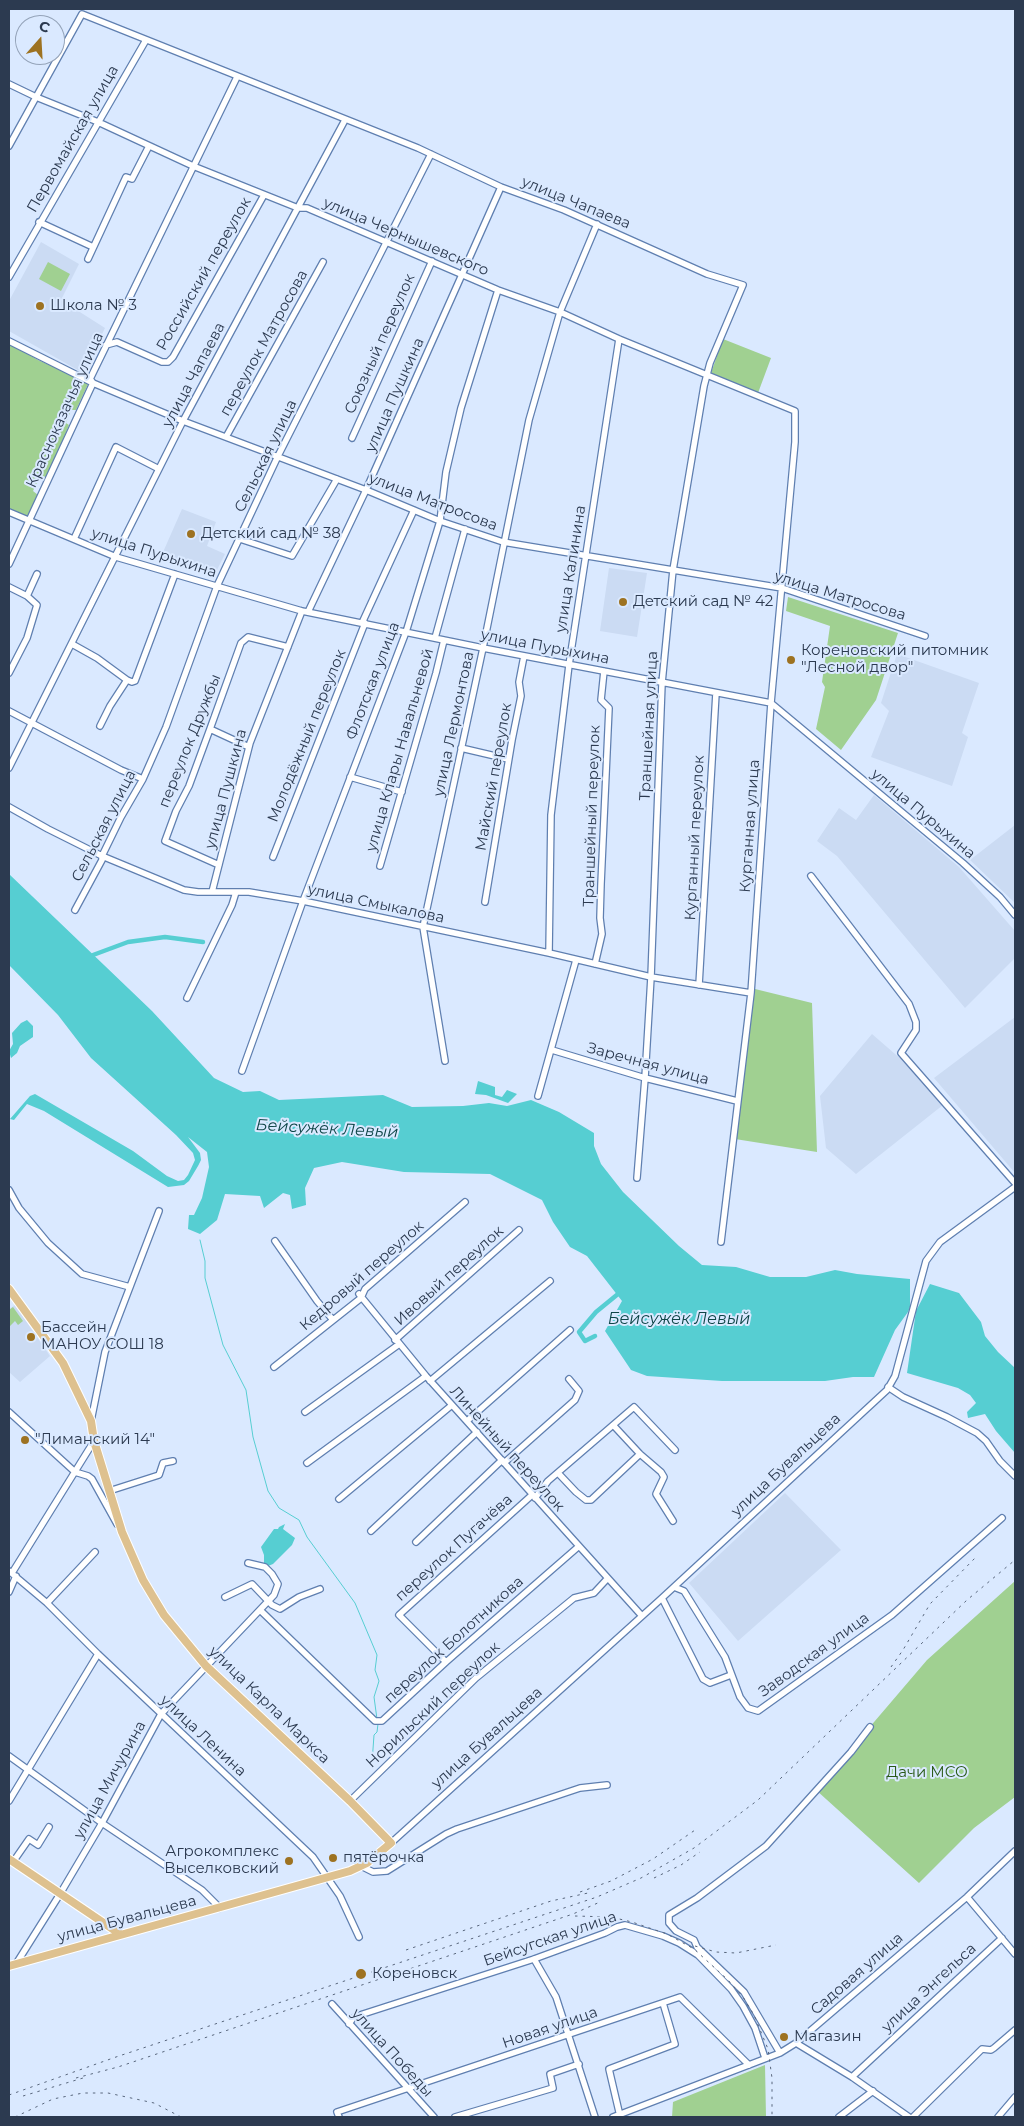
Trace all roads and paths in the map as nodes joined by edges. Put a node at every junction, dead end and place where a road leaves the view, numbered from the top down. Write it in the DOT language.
graph roads {
  1 [pos="146,40"];
  2 [pos="237,77"];
  3 [pos="9,84"];
  4 [pos="36,97"];
  5 [pos="345,120"];
  6 [pos="98,122"];
  7 [pos="9,146"];
  8 [pos="148,146"];
  9 [pos="431,154"];
  10 [pos="193,166"];
  11 [pos="501,187"];
  12 [pos="264,195"];
  13 [pos="298,208"];
  14 [pos="40,222"];
  15 [pos="597,224"];
  16 [pos="386,241"];
  17 [pos="94,247"];
  18 [pos="88,259"];
  19 [pos="432,261"];
  20 [pos="324,262"];
  21 [pos="463,274"];
  22 [pos="9,277"];
  23 [pos="743,284"];
  24 [pos="498,290"];
  25 [pos="560,312"];
  26 [pos="619,339"];
  27 [pos="9,341"];
  28 [pos="106,345"];
  29 [pos="707,374"];
  30 [pos="93,383"];
  31 [pos="795,411"];
  32 [pos="183,420"];
  33 [pos="226,437"];
  34 [pos="352,438"];
  35 [pos="278,456"];
  36 [pos="159,469"];
  37 [pos="337,479"];
  38 [pos="366,490"];
  39 [pos="414,510"];
  40 [pos="9,512"];
  41 [pos="30,521"];
  42 [pos="440,522"];
  43 [pos="465,530"];
  44 [pos="74,539"];
  45 [pos="240,539"];
  46 [pos="503,542"];
  47 [pos="585,555"];
  48 [pos="116,557"];
  49 [pos="9,564"];
  50 [pos="673,570"];
  51 [pos="36,574"];
  52 [pos="175,574"];
  53 [pos="217,586"];
  54 [pos="9,587"];
  55 [pos="782,588"];
  56 [pos="27,596"];
  57 [pos="305,612"];
  58 [pos="363,623"];
  59 [pos="406,632"];
  60 [pos="925,636"];
  61 [pos="435,638"];
  62 [pos="444,640"];
  63 [pos="72,644"];
  64 [pos="288,648"];
  65 [pos="483,648"];
  66 [pos="524,656"];
  67 [pos="569,665"];
  68 [pos="604,671"];
  69 [pos="9,673"];
  70 [pos="127,680"];
  71 [pos="662,683"];
  72 [pos="716,692"];
  73 [pos="771,703"];
  74 [pos="9,711"];
  75 [pos="32,722"];
  76 [pos="100,726"];
  77 [pos="210,730"];
  78 [pos="249,747"];
  79 [pos="461,748"];
  80 [pos="508,759"];
  81 [pos="9,768"];
  82 [pos="350,776"];
  83 [pos="143,778"];
  84 [pos="402,792"];
  85 [pos="9,807"];
  86 [pos="102,856"];
  87 [pos="273,857"];
  88 [pos="219,865"];
  89 [pos="380,866"];
  90 [pos="811,876"];
  91 [pos="212,892"];
  92 [pos="236,892"];
  93 [pos="302,901"];
  94 [pos="485,902"];
  95 [pos="75,910"];
  96 [pos="1015,915"];
  97 [pos="423,927"];
  98 [pos="549,953"];
  99 [pos="576,960"];
  100 [pos="595,964"];
  101 [pos="651,977"];
  102 [pos="699,985"];
  103 [pos="751,993"];
  104 [pos="187,998"];
  105 [pos="552,1050"];
  106 [pos="445,1060"];
  107 [pos="242,1071"];
  108 [pos="645,1078"];
  109 [pos="538,1096"];
  110 [pos="737,1101"];
  111 [pos="637,1178"];
  112 [pos="1015,1185"];
  113 [pos="9,1190"];
  114 [pos="466,1202"];
  115 [pos="159,1211"];
  116 [pos="519,1230"];
  117 [pos="275,1241"];
  118 [pos="721,1242"];
  119 [pos="550,1281"];
  120 [pos="130,1287"];
  121 [pos="9,1288"];
  122 [pos="360,1296"];
  123 [pos="333,1320"];
  124 [pos="570,1330"];
  125 [pos="397,1342"];
  126 [pos="274,1367"];
  127 [pos="426,1376"];
  128 [pos="569,1379"];
  129 [pos="430,1381"];
  130 [pos="888,1387"];
  131 [pos="452,1405"];
  132 [pos="9,1412"];
  133 [pos="305,1412"];
  134 [pos="91,1421"];
  135 [pos="467,1421"];
  136 [pos="614,1426"];
  137 [pos="478,1432"];
  138 [pos="94,1441"];
  139 [pos="675,1450"];
  140 [pos="640,1454"];
  141 [pos="173,1461"];
  142 [pos="503,1461"];
  143 [pos="307,1463"];
  144 [pos="75,1472"];
  145 [pos="558,1472"];
  146 [pos="1015,1476"];
  147 [pos="109,1491"];
  148 [pos="533,1497"];
  149 [pos="338,1499"];
  150 [pos="1002,1518"];
  151 [pos="673,1521"];
  152 [pos="371,1531"];
  153 [pos="122,1532"];
  154 [pos="416,1542"];
  155 [pos="578,1547"];
  156 [pos="95,1552"];
  157 [pos="248,1563"];
  158 [pos="13,1573"];
  159 [pos="607,1579"];
  160 [pos="674,1587"];
  161 [pos="320,1589"];
  162 [pos="9,1592"];
  163 [pos="225,1597"];
  164 [pos="662,1598"];
  165 [pos="268,1602"];
  166 [pos="47,1603"];
  167 [pos="260,1610"];
  168 [pos="642,1616"];
  169 [pos="98,1654"];
  170 [pos="446,1662"];
  171 [pos="206,1666"];
  172 [pos="731,1675"];
  173 [pos="161,1714"];
  174 [pos="870,1727"];
  175 [pos="9,1756"];
  176 [pos="28,1772"];
  177 [pos="607,1785"];
  178 [pos="9,1801"];
  179 [pos="350,1801"];
  180 [pos="102,1823"];
  181 [pos="49,1827"];
  182 [pos="391,1843"];
  183 [pos="1015,1851"];
  184 [pos="11,1861"];
  185 [pos="361,1866"];
  186 [pos="328,1877"];
  187 [pos="60,1894"];
  188 [pos="967,1897"];
  189 [pos="220,1908"];
  190 [pos="120,1934"];
  191 [pos="359,1937"];
  192 [pos="1002,1938"];
  193 [pos="1015,1954"];
  194 [pos="534,1959"];
  195 [pos="12,1965"];
  196 [pos="663,2003"];
  197 [pos="332,2004"];
  198 [pos="349,2024"];
  199 [pos="1015,2030"];
  200 [pos="569,2034"];
  201 [pos="796,2043"];
  202 [pos="780,2053"];
  203 [pos="765,2058"];
  204 [pos="579,2064"];
  205 [pos="749,2065"];
  206 [pos="852,2077"];
  207 [pos="408,2089"];
  208 [pos="872,2091"];
  209 [pos="1015,2097"];
  210 [pos="338,2114"];
  211 [pos="620,2116"];
  212 [pos="434,2117"];
  213 [pos="455,2117"];
  214 [pos="595,2117"];
  215 [pos="612,2117"];
  216 [pos="839,2117"];
  217 [pos="909,2117"];
  218 [pos="913,2117"];
  219 [pos="998,2117"];
  1 -- 2 [label="street, улица Чапаева"];
  1 -- 4 [label="street, улица Чапаева"];
  1 -- 6 [label="street, Первомайская улица"];
  2 -- 5 [label="street, улица Чапаева"];
  2 -- 10 [label="street, Красноказачья улица"];
  3 -- 4 [label="street, улица Чернышевского"];
  4 -- 6 [label="street, улица Чернышевского"];
  4 -- 7 [label="street"];
  5 -- 9 [label="street, улица Чапаева"];
  5 -- 13 [label="street, улица Чапаева"];
  6 -- 8 [label="street, улица Чернышевского"];
  6 -- 14 [label="street, Первомайская улица"];
  8 -- 10 [label="street, улица Чернышевского"];
  8 -- 17 [label="street"];
  9 -- 11 [label="street, улица Чапаева"];
  9 -- 16 [label="street, Сельская улица"];
  10 -- 12 [label="street, улица Чернышевского"];
  10 -- 28 [label="street, Красноказачья улица"];
  11 -- 15 [label="street, улица Чапаева"];
  11 -- 21 [label="street, улица Пушкина"];
  12 -- 13 [label="street, улица Чернышевского"];
  12 -- 28 [label="street, Российский переулок"];
  13 -- 16 [label="street, улица Чернышевского"];
  13 -- 32 [label="street, улица Чапаева"];
  14 -- 17 [label="street"];
  14 -- 22 [label="street, Первомайская улица"];
  15 -- 23 [label="street, улица Чапаева"];
  15 -- 25 [label="street, улица Лермонтова"];
  16 -- 19 [label="street, улица Чернышевского"];
  16 -- 35 [label="street, Сельская улица"];
  17 -- 18 [label="street"];
  19 -- 21 [label="street, улица Чернышевского"];
  19 -- 34 [label="street, Союзный переулок"];
  20 -- 33 [label="street, переулок Матросова"];
  21 -- 24 [label="street, улица Чернышевского"];
  21 -- 38 [label="street, улица Пушкина"];
  23 -- 29 [label="street, Траншейная улица"];
  24 -- 25 [label="street, улица Чернышевского"];
  24 -- 42 [label="street, Флотская улица"];
  25 -- 26 [label="street, улица Чернышевского"];
  25 -- 46 [label="street, улица Лермонтова"];
  26 -- 29 [label="street, улица Чернышевского"];
  26 -- 47 [label="street, улица Калинина"];
  27 -- 30 [label="street, улица Матросова"];
  28 -- 30 [label="street, Красноказачья улица"];
  29 -- 31 [label="street, улица Чернышевского"];
  29 -- 50 [label="street, Траншейная улица"];
  30 -- 32 [label="street, улица Матросова"];
  30 -- 41 [label="street, Красноказачья улица"];
  31 -- 55 [label="street, Курганная улица"];
  32 -- 33 [label="street, улица Матросова"];
  32 -- 36 [label="street, улица Чапаева"];
  33 -- 35 [label="street, улица Матросова"];
  35 -- 37 [label="street, улица Матросова"];
  35 -- 45 [label="street, Сельская улица"];
  36 -- 44 [label="street"];
  36 -- 48 [label="street, улица Чапаева"];
  37 -- 38 [label="street, улица Матросова"];
  37 -- 45 [label="street"];
  38 -- 39 [label="street, улица Матросова"];
  38 -- 57 [label="street, улица Пушкина"];
  39 -- 42 [label="street, улица Матросова"];
  39 -- 58 [label="street, Молодёжный переулок"];
  40 -- 41 [label="street, улица Пурыхина"];
  41 -- 44 [label="street, улица Пурыхина"];
  41 -- 49 [label="street, Красноказачья улица"];
  42 -- 43 [label="street, улица Матросова"];
  42 -- 59 [label="street, Флотская улица"];
  43 -- 46 [label="street, улица Матросова"];
  43 -- 61 [label="street, улица Клары Навальневой"];
  44 -- 48 [label="street, улица Пурыхина"];
  45 -- 53 [label="street, Сельская улица"];
  46 -- 47 [label="street, улица Матросова"];
  46 -- 65 [label="street, улица Лермонтова"];
  47 -- 50 [label="street, улица Матросова"];
  47 -- 67 [label="street, улица Калинина"];
  48 -- 52 [label="street, улица Пурыхина"];
  48 -- 63 [label="street, улица Чапаева"];
  50 -- 55 [label="street, улица Матросова"];
  50 -- 71 [label="street, Траншейная улица"];
  51 -- 56 [label="street"];
  52 -- 53 [label="street, улица Пурыхина"];
  52 -- 70 [label="street"];
  53 -- 57 [label="street, улица Пурыхина"];
  53 -- 83 [label="street, Сельская улица"];
  54 -- 56 [label="street"];
  55 -- 60 [label="street, улица Матросова"];
  55 -- 73 [label="street, Курганная улица"];
  56 -- 69 [label="street"];
  57 -- 58 [label="street, улица Пурыхина"];
  57 -- 64 [label="street, улица Пушкина"];
  58 -- 59 [label="street, улица Пурыхина"];
  58 -- 87 [label="street, Молодёжный переулок"];
  59 -- 61 [label="street, улица Пурыхина"];
  59 -- 82 [label="street, Флотская улица"];
  61 -- 62 [label="street, улица Пурыхина"];
  62 -- 65 [label="street, улица Пурыхина"];
  62 -- 84 [label="street, улица Клары Навальневой"];
  63 -- 70 [label="street"];
  63 -- 75 [label="street, улица Чапаева"];
  64 -- 77 [label="street, переулок Дружбы"];
  64 -- 78 [label="street, улица Пушкина"];
  65 -- 66 [label="street, улица Пурыхина"];
  65 -- 79 [label="street, улица Лермонтова"];
  66 -- 67 [label="street, улица Пурыхина"];
  66 -- 80 [label="street, Майский переулок"];
  67 -- 68 [label="street, улица Пурыхина"];
  67 -- 98 [label="street, улица Калинина"];
  68 -- 71 [label="street, улица Пурыхина"];
  68 -- 100 [label="street, Траншейный переулок"];
  70 -- 76 [label="street"];
  71 -- 72 [label="street, улица Пурыхина"];
  71 -- 101 [label="street, Траншейная улица"];
  72 -- 73 [label="street, улица Пурыхина"];
  72 -- 102 [label="street, Курганный переулок"];
  73 -- 96 [label="street, улица Пурыхина"];
  73 -- 103 [label="street, Курганная улица"];
  74 -- 75 [label="street"];
  75 -- 81 [label="street, улица Чапаева"];
  75 -- 83 [label="street"];
  77 -- 78 [label="street"];
  77 -- 88 [label="street, переулок Дружбы"];
  78 -- 88 [label="street, улица Пушкина"];
  79 -- 80 [label="street"];
  79 -- 97 [label="street, улица Лермонтова"];
  80 -- 94 [label="street, Майский переулок"];
  82 -- 84 [label="street"];
  82 -- 93 [label="street, Флотская улица"];
  83 -- 86 [label="street, Сельская улица"];
  84 -- 89 [label="street, улица Клары Навальневой"];
  85 -- 86 [label="street, улица Смыкалова"];
  86 -- 91 [label="street, улица Смыкалова"];
  86 -- 95 [label="street, Сельская улица"];
  88 -- 91 [label="street, улица Пушкина"];
  90 -- 112 [label="street"];
  91 -- 92 [label="street, улица Смыкалова"];
  92 -- 93 [label="street, улица Смыкалова"];
  92 -- 104 [label="street"];
  93 -- 97 [label="street, улица Смыкалова"];
  93 -- 107 [label="street, Флотская улица"];
  97 -- 98 [label="street, улица Смыкалова"];
  97 -- 106 [label="street, улица Лермонтова"];
  98 -- 99 [label="street, улица Смыкалова"];
  99 -- 100 [label="street, улица Смыкалова"];
  99 -- 105 [label="street"];
  100 -- 101 [label="street, улица Смыкалова"];
  101 -- 102 [label="street, улица Смыкалова"];
  101 -- 108 [label="street, Траншейная улица"];
  102 -- 103 [label="street, улица Смыкалова"];
  103 -- 110 [label="street, Курганная улица"];
  105 -- 108 [label="street, Заречная улица"];
  105 -- 109 [label="street"];
  108 -- 110 [label="street, Заречная улица"];
  108 -- 111 [label="street, Траншейная улица"];
  110 -- 118 [label="street, Курганная улица"];
  112 -- 130 [label="street, улица Бувальцева"];
  113 -- 120 [label="street"];
  114 -- 122 [label="street, Кедровый переулок"];
  115 -- 120 [label="street"];
  116 -- 125 [label="street, Ивовый переулок"];
  117 -- 123 [label="street"];
  119 -- 129 [label="street"];
  120 -- 134 [label="street"];
  121 -- 134 [label="main road, улица Карла Маркса"];
  122 -- 123 [label="street, Кедровый переулок"];
  122 -- 125 [label="street, Линейный переулок"];
  123 -- 126 [label="street, Кедровый переулок"];
  124 -- 135 [label="street"];
  125 -- 127 [label="street, Линейный переулок"];
  125 -- 133 [label="street, Ивовый переулок"];
  127 -- 129 [label="street, Линейный переулок"];
  127 -- 143 [label="street"];
  128 -- 142 [label="street"];
  129 -- 131 [label="street, Линейный переулок"];
  130 -- 146 [label="street"];
  130 -- 160 [label="street, улица Бувальцева"];
  131 -- 135 [label="street, Линейный переулок"];
  131 -- 149 [label="street"];
  132 -- 144 [label="street"];
  134 -- 138 [label="main road, улица Карла Маркса"];
  135 -- 137 [label="street, Линейный переулок"];
  136 -- 139 [label="street"];
  136 -- 140 [label="street"];
  136 -- 145 [label="street"];
  137 -- 142 [label="street, Линейный переулок"];
  137 -- 152 [label="street"];
  138 -- 144 [label="street"];
  138 -- 147 [label="main road, улица Карла Маркса"];
  140 -- 145 [label="street"];
  140 -- 151 [label="street"];
  141 -- 147 [label="street"];
  142 -- 148 [label="street, Линейный переулок"];
  142 -- 154 [label="street"];
  144 -- 153 [label="street"];
  144 -- 158 [label="street"];
  145 -- 148 [label="street"];
  147 -- 153 [label="main road, улица Карла Маркса"];
  148 -- 155 [label="street, Линейный переулок"];
  148 -- 170 [label="street, переулок Пугачёва"];
  150 -- 172 [label="street, Заводская улица"];
  153 -- 171 [label="main road, улица Карла Маркса"];
  155 -- 159 [label="street, Линейный переулок"];
  155 -- 170 [label="street, переулок Болотникова"];
  156 -- 166 [label="street"];
  157 -- 165 [label="street, улица Мичурина"];
  158 -- 162 [label="street"];
  158 -- 166 [label="street, улица Ленина"];
  159 -- 168 [label="street, Линейный переулок"];
  159 -- 179 [label="street, Норильский переулок"];
  160 -- 164 [label="street, улица Бувальцева"];
  160 -- 172 [label="street, Заводская улица"];
  161 -- 165 [label="street"];
  163 -- 165 [label="street"];
  164 -- 168 [label="street, улица Бувальцева"];
  164 -- 172 [label="street"];
  165 -- 167 [label="street, улица Мичурина"];
  166 -- 169 [label="street, улица Ленина"];
  167 -- 170 [label="street, переулок Болотникова"];
  167 -- 171 [label="street, улица Мичурина"];
  168 -- 182 [label="street, улица Бувальцева"];
  169 -- 173 [label="street, улица Ленина"];
  169 -- 176 [label="street"];
  171 -- 173 [label="street, улица Мичурина"];
  171 -- 179 [label="main road, улица Карла Маркса"];
  173 -- 180 [label="street, улица Мичурина"];
  173 -- 186 [label="street, улица Ленина"];
  174 -- 202 [label="street"];
  175 -- 176 [label="street"];
  176 -- 178 [label="street"];
  176 -- 180 [label="street"];
  177 -- 185 [label="street"];
  179 -- 182 [label="main road, улица Карла Маркса"];
  180 -- 187 [label="street, улица Мичурина"];
  180 -- 189 [label="street"];
  181 -- 184 [label="street"];
  182 -- 185 [label="main road, улица Бувальцева"];
  183 -- 188 [label="street, Садовая улица"];
  184 -- 187 [label="main road"];
  185 -- 186 [label="main road, улица Бувальцева"];
  186 -- 189 [label="main road, улица Бувальцева"];
  186 -- 191 [label="street, улица Ленина"];
  187 -- 190 [label="main road"];
  187 -- 195 [label="street, улица Мичурина"];
  188 -- 192 [label="street"];
  188 -- 201 [label="street, Садовая улица"];
  189 -- 190 [label="main road, улица Бувальцева"];
  190 -- 195 [label="main road, улица Бувальцева"];
  192 -- 193 [label="street"];
  192 -- 206 [label="street, улица Энгельса"];
  194 -- 198 [label="street, Бейсугская улица"];
  194 -- 200 [label="street"];
  194 -- 203 [label="street, Бейсугская улица"];
  196 -- 200 [label="street, Новая улица"];
  196 -- 205 [label="street, Новая улица"];
  196 -- 211 [label="street"];
  197 -- 198 [label="street, улица Победы"];
  198 -- 207 [label="street, улица Победы"];
  199 -- 218 [label="street"];
  200 -- 204 [label="street"];
  200 -- 207 [label="street, Новая улица"];
  201 -- 202 [label="street, Садовая улица"];
  201 -- 206 [label="street"];
  202 -- 203 [label="street, Садовая улица"];
  203 -- 205 [label="street, Садовая улица"];
  204 -- 213 [label="street"];
  204 -- 214 [label="street"];
  205 -- 211 [label="street, Садовая улица"];
  206 -- 208 [label="street"];
  207 -- 210 [label="street, Новая улица"];
  207 -- 212 [label="street, улица Победы"];
  208 -- 216 [label="street"];
  208 -- 217 [label="street"];
  209 -- 219 [label="street"];
  211 -- 215 [label="street, Садовая улица"];
}
